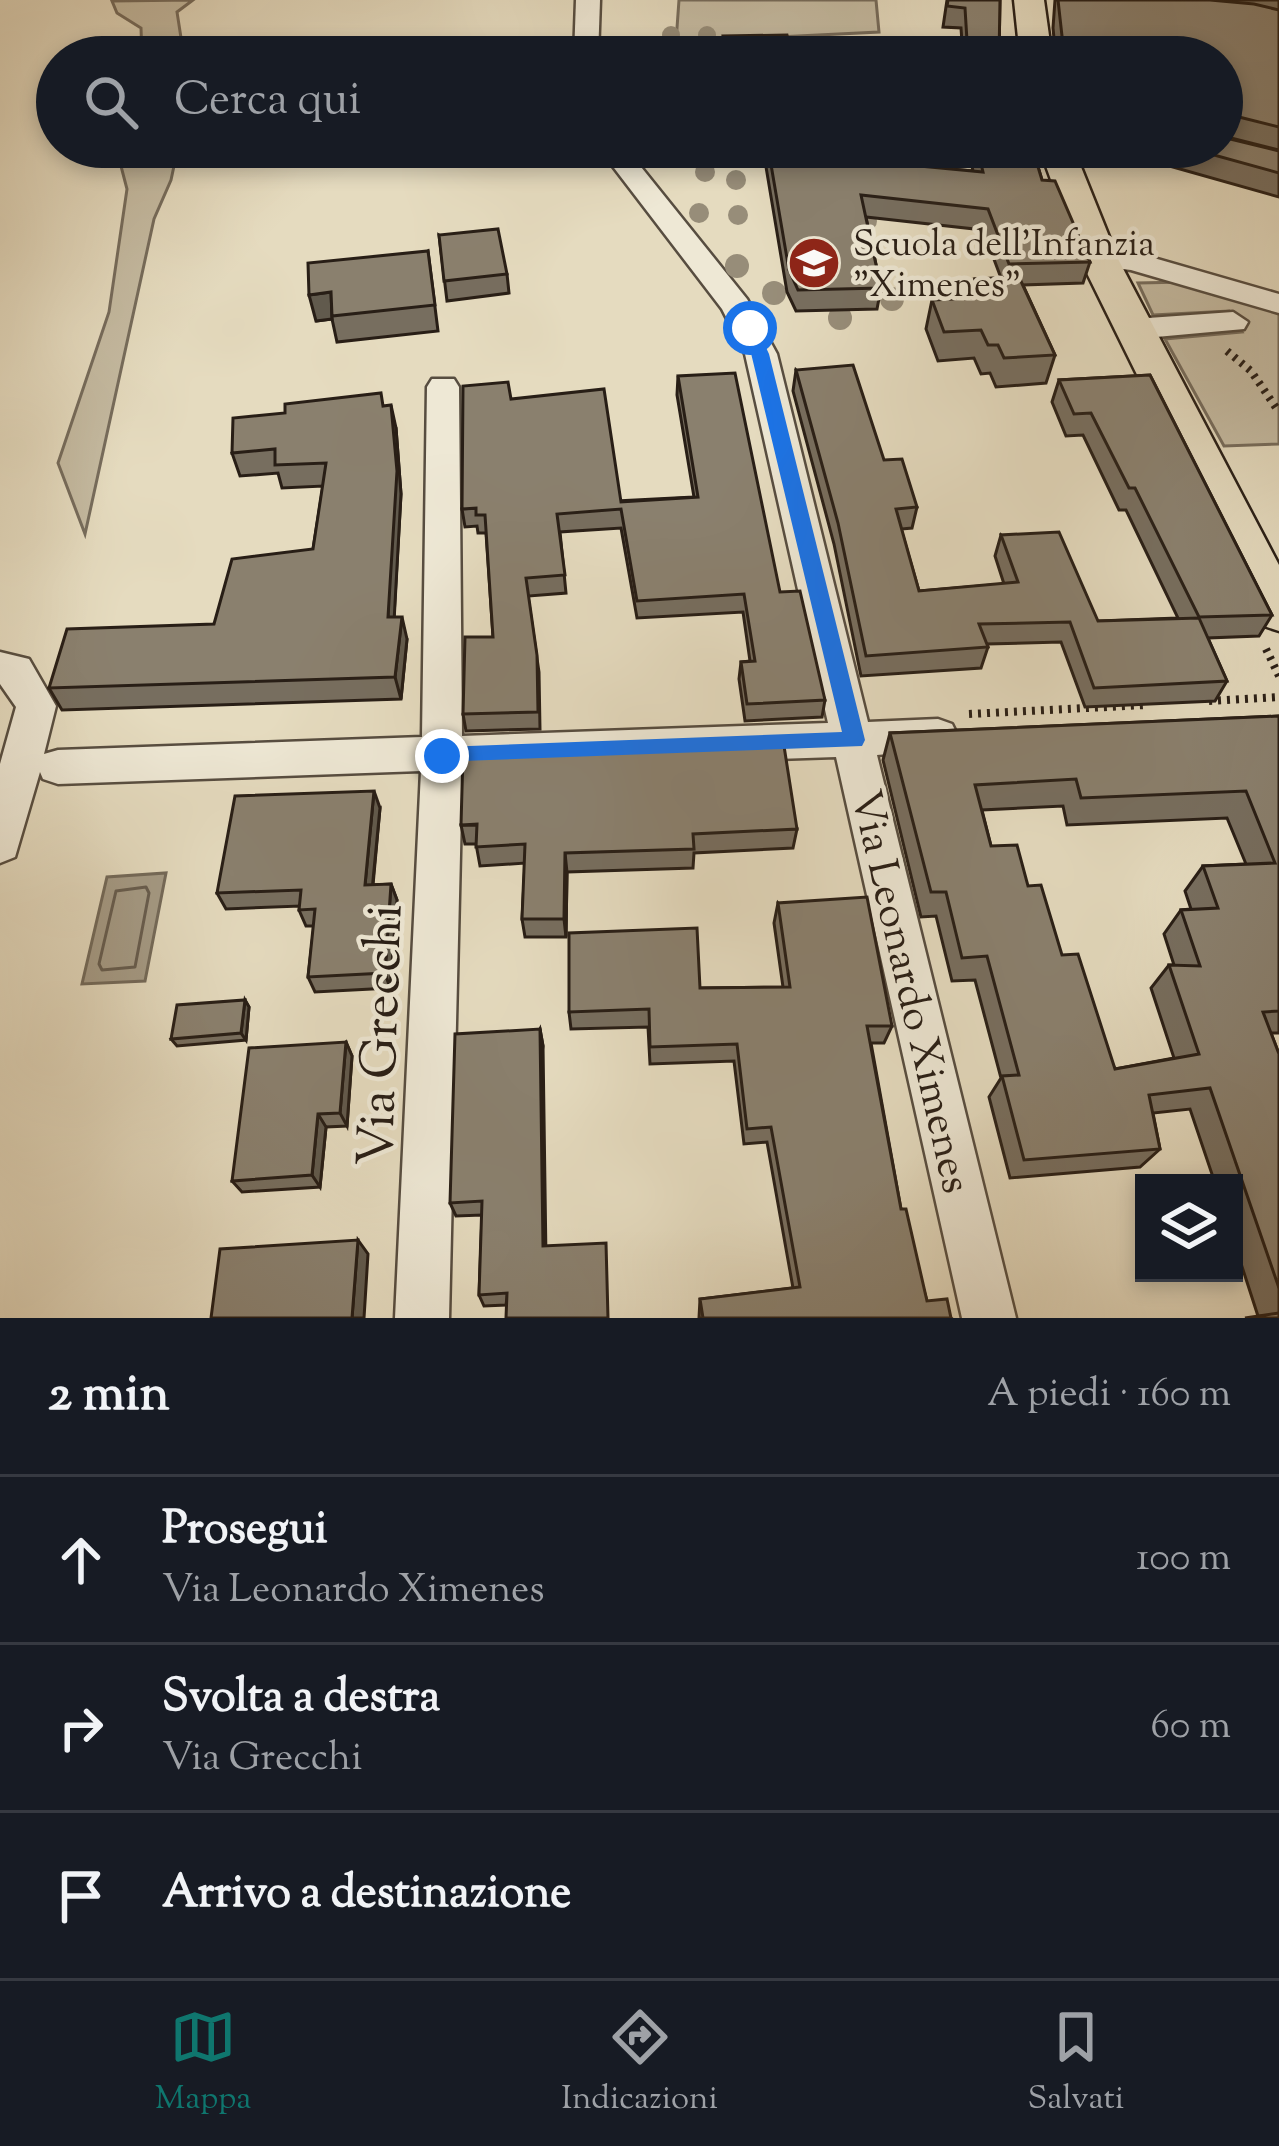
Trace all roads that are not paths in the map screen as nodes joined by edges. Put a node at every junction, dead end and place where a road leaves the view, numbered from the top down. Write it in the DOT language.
graph roads {
  1 [pos="588,0"];
  2 [pos="1029,0"];
  3 [pos="587,36"];
  4 [pos="1033,36"];
  5 [pos="628,168"];
  6 [pos="1064,168"];
  7 [pos="1100,259"];
  8 [pos="1279,304"];
  9 [pos="1222,322"];
  10 [pos="1134,329"];
  11 [pos="443,387"];
  12 [pos="1279,612"];
  13 [pos="0,668"];
  14 [pos="961,725"];
  15 [pos="854,740"];
  16 [pos="442,756"];
  17 [pos="58,767"];
  18 [pos="0,844"];
  19 [pos="422,1318"];
  20 [pos="989,1318"];
  1 -- 3 [label="street"];
  2 -- 4 [label="main road"];
  5 -- 15 [label="street, Via Leonardo Ximenes"];
  6 -- 7 [label="main road"];
  7 -- 8 [label="street"];
  7 -- 10 [label="main road"];
  9 -- 10 [label="street"];
  10 -- 12 [label="main road"];
  11 -- 16 [label="street, Via Grecchi"];
  13 -- 18 [label="street"];
  14 -- 15 [label="street"];
  15 -- 16 [label="street"];
  15 -- 20 [label="street, Via Leonardo Ximenes"];
  16 -- 17 [label="street"];
  16 -- 19 [label="street, Via Grecchi"];
}
